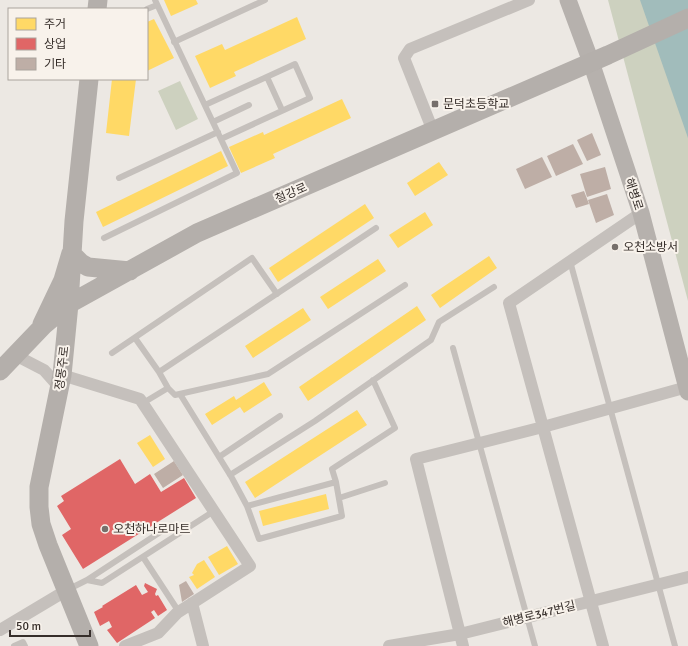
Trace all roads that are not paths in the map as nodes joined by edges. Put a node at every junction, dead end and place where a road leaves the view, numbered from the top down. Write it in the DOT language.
graph roads {
  1 [pos="265,0"];
  2 [pos="529,0"];
  3 [pos="568,0"];
  4 [pos="156,2"];
  5 [pos="148,8"];
  6 [pos="688,18"];
  7 [pos="174,42"];
  8 [pos="600,58"];
  9 [pos="267,77"];
  10 [pos="89,80"];
  11 [pos="205,105"];
  12 [pos="249,105"];
  13 [pos="282,110"];
  14 [pos="214,122"];
  15 [pos="433,131"];
  16 [pos="218,132"];
  17 [pos="221,139"];
  18 [pos="119,178"];
  19 [pos="640,213"];
  20 [pos="376,228"];
  21 [pos="104,238"];
  22 [pos="71,253"];
  23 [pos="570,261"];
  24 [pos="130,271"];
  25 [pos="110,281"];
  26 [pos="405,285"];
  27 [pos="494,287"];
  28 [pos="277,294"];
  29 [pos="69,304"];
  30 [pos="40,329"];
  31 [pos="66,337"];
  32 [pos="135,338"];
  33 [pos="453,348"];
  34 [pos="112,353"];
  35 [pos="15,355"];
  36 [pos="0,371"];
  37 [pos="159,372"];
  38 [pos="374,380"];
  39 [pos="61,382"];
  40 [pos="168,388"];
  41 [pos="687,390"];
  42 [pos="180,394"];
  43 [pos="143,403"];
  44 [pos="610,409"];
  45 [pos="280,416"];
  46 [pos="543,427"];
  47 [pos="480,443"];
  48 [pos="219,456"];
  49 [pos="230,475"];
  50 [pos="336,482"];
  51 [pos="385,483"];
  52 [pos="339,498"];
  53 [pos="247,506"];
  54 [pos="214,511"];
  55 [pos="184,531"];
  56 [pos="143,557"];
  57 [pos="688,577"];
  58 [pos="87,580"];
  59 [pos="658,584"];
  60 [pos="67,590"];
  61 [pos="591,601"];
  62 [pos="192,603"];
  63 [pos="179,612"];
  64 [pos="527,617"];
  65 [pos="0,630"];
  66 [pos="460,634"];
  67 [pos="14,646"];
  68 [pos="25,646"];
  69 [pos="89,646"];
  70 [pos="125,646"];
  71 [pos="203,646"];
  72 [pos="389,646"];
  73 [pos="463,646"];
  74 [pos="535,646"];
  75 [pos="603,646"];
  76 [pos="675,646"];
  1 -- 7 [label="lane"];
  2 -- 15 [label="street"];
  3 -- 8 [label="main road, 해병로"];
  4 -- 5 [label="lane"];
  4 -- 7 [label="lane"];
  6 -- 8 [label="main road, 철강로"];
  7 -- 11 [label="lane"];
  8 -- 15 [label="main road, 철강로"];
  8 -- 19 [label="main road, 해병로"];
  9 -- 11 [label="lane"];
  9 -- 13 [label="lane"];
  9 -- 13 [label="lane"];
  10 -- 22 [label="main road, 정몽주로"];
  11 -- 14 [label="lane"];
  12 -- 14 [label="lane"];
  13 -- 17 [label="lane"];
  14 -- 16 [label="lane"];
  15 -- 24 [label="main road, 철강로"];
  16 -- 17 [label="lane"];
  16 -- 18 [label="lane"];
  17 -- 21 [label="lane"];
  19 -- 23 [label="street"];
  19 -- 41 [label="main road, 해병로"];
  20 -- 28 [label="lane"];
  22 -- 24 [label="main road"];
  22 -- 29 [label="main road, 정몽주로"];
  22 -- 30 [label="main road"];
  23 -- 44 [label="lane"];
  23 -- 46 [label="street"];
  24 -- 25 [label="main road, 철강로"];
  25 -- 29 [label="main road, 철강로"];
  25 -- 31 [label="main road"];
  26 -- 42 [label="lane"];
  27 -- 38 [label="lane"];
  28 -- 32 [label="lane"];
  28 -- 37 [label="lane"];
  29 -- 30 [label="main road, 철강로"];
  29 -- 31 [label="main road, 정몽주로"];
  30 -- 31 [label="main road"];
  30 -- 35 [label="main road, 철강로"];
  31 -- 39 [label="main road, 정몽주로"];
  32 -- 34 [label="lane"];
  32 -- 37 [label="lane"];
  33 -- 47 [label="lane"];
  35 -- 36 [label="main road, 철강로"];
  35 -- 39 [label="street"];
  37 -- 40 [label="lane"];
  38 -- 49 [label="lane"];
  38 -- 50 [label="lane"];
  39 -- 43 [label="street"];
  39 -- 60 [label="main road, 정몽주로"];
  40 -- 42 [label="lane"];
  40 -- 43 [label="lane"];
  41 -- 44 [label="street"];
  42 -- 48 [label="lane"];
  43 -- 54 [label="street"];
  44 -- 46 [label="street"];
  44 -- 59 [label="lane"];
  45 -- 48 [label="lane"];
  46 -- 47 [label="street"];
  46 -- 61 [label="street"];
  47 -- 64 [label="lane"];
  47 -- 66 [label="street"];
  48 -- 49 [label="lane"];
  49 -- 53 [label="lane"];
  50 -- 52 [label="lane"];
  50 -- 53 [label="lane"];
  51 -- 52 [label="lane"];
  52 -- 53 [label="lane"];
  54 -- 55 [label="lane"];
  54 -- 62 [label="street"];
  55 -- 56 [label="lane"];
  55 -- 58 [label="lane"];
  56 -- 58 [label="lane"];
  56 -- 63 [label="lane"];
  57 -- 59 [label="street, 해병로347번길"];
  58 -- 60 [label="lane"];
  59 -- 61 [label="street, 해병로347번길"];
  59 -- 76 [label="lane"];
  60 -- 65 [label="street"];
  60 -- 69 [label="main road, 정몽주로"];
  61 -- 64 [label="street, 해병로347번길"];
  61 -- 75 [label="street"];
  62 -- 63 [label="street"];
  62 -- 71 [label="street"];
  63 -- 70 [label="street"];
  64 -- 66 [label="street, 해병로347번길"];
  64 -- 74 [label="lane"];
  66 -- 72 [label="street, 해병로347번길"];
  66 -- 73 [label="street"];
  67 -- 68 [label="lane"];
}
